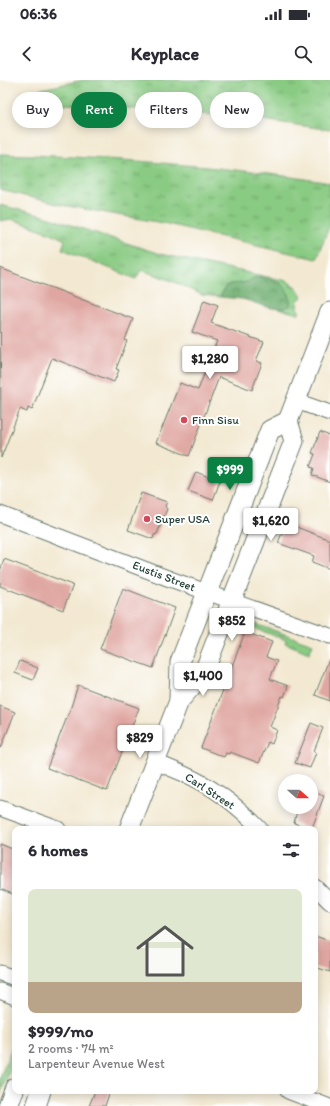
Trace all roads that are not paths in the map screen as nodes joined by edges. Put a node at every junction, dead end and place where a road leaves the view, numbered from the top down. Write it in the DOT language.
graph roads {
  1 [pos="330,312"];
  2 [pos="296,401"];
  3 [pos="330,413"];
  4 [pos="288,421"];
  5 [pos="0,514"];
  6 [pos="207,592"];
  7 [pos="232,601"];
  8 [pos="330,636"];
  9 [pos="179,700"];
  10 [pos="155,762"];
  11 [pos="0,808"];
  12 [pos="50,826"];
  13 [pos="130,826"];
  14 [pos="257,826"];
  15 [pos="318,890"];
  16 [pos="330,902"];
  17 [pos="0,973"];
  18 [pos="12,977"];
  19 [pos="0,991"];
  20 [pos="12,996"];
  21 [pos="12,1094"];
  22 [pos="40,1094"];
  23 [pos="296,1094"];
  24 [pos="8,1106"];
  25 [pos="36,1106"];
  26 [pos="327,1106"];
  1 -- 2 [label="main road"];
  2 -- 3 [label="street"];
  2 -- 4 [label="main road"];
  4 -- 6 [label="main road"];
  4 -- 7 [label="main road"];
  5 -- 6 [label="street, Eustis Street"];
  6 -- 7 [label="street, Eustis Street"];
  6 -- 9 [label="main road"];
  7 -- 8 [label="street, Eustis Street"];
  7 -- 9 [label="main road"];
  9 -- 10 [label="main road"];
  10 -- 13 [label="main road"];
  10 -- 14 [label="street, Carl Street"];
  11 -- 12 [label="street"];
  15 -- 16 [label="street"];
  17 -- 18 [label="street"];
  19 -- 20 [label="street"];
  21 -- 24 [label="main road"];
  22 -- 25 [label="main road"];
  23 -- 26 [label="street"];
}
